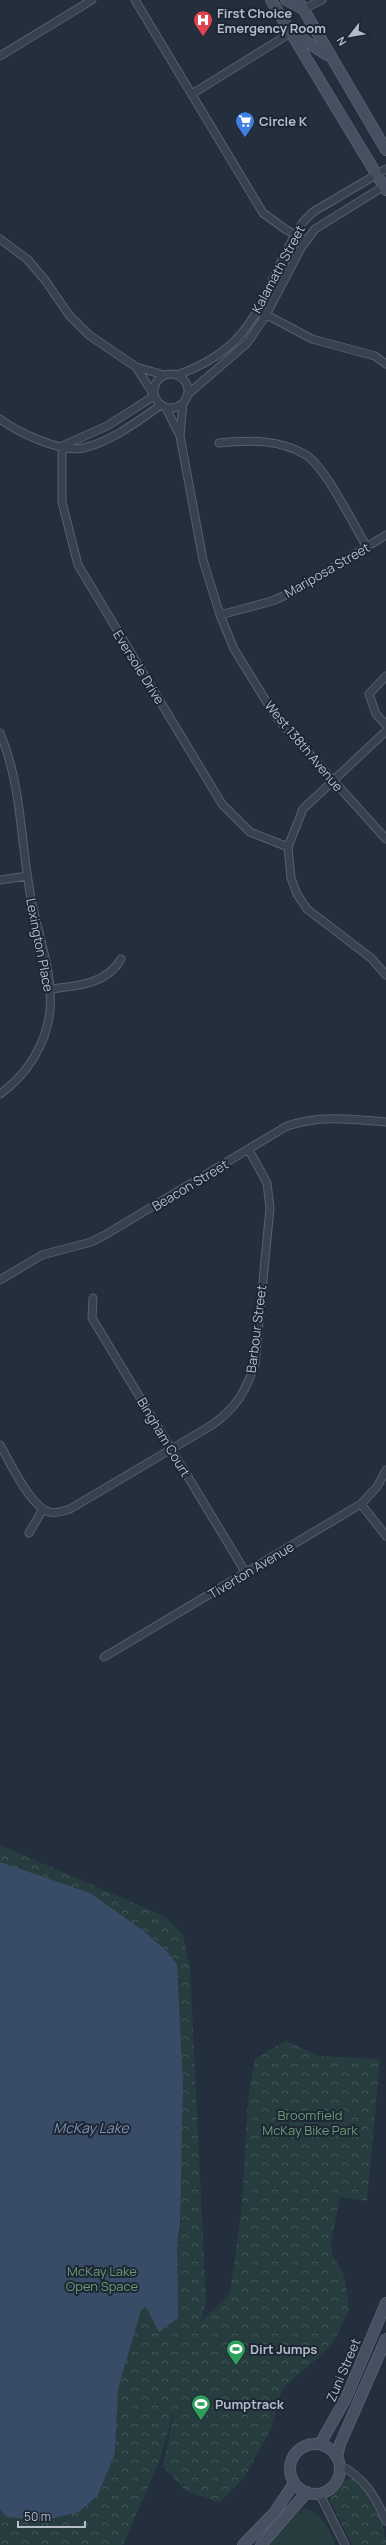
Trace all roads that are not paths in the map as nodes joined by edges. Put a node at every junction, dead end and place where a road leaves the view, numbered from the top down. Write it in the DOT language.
graph roads {
  1 [pos="92,0"];
  2 [pos="135,0"];
  3 [pos="271,0"];
  4 [pos="286,0"];
  5 [pos="322,0"];
  6 [pos="300,4"];
  7 [pos="292,32"];
  8 [pos="0,56"];
  9 [pos="329,56"];
  10 [pos="192,94"];
  11 [pos="386,150"];
  12 [pos="386,168"];
  13 [pos="376,174"];
  14 [pos="385,187"];
  15 [pos="294,235"];
  16 [pos="0,239"];
  17 [pos="306,241"];
  18 [pos="258,310"];
  19 [pos="266,315"];
  20 [pos="386,364"];
  21 [pos="136,367"];
  22 [pos="164,375"];
  23 [pos="177,375"];
  24 [pos="154,395"];
  25 [pos="187,396"];
  26 [pos="183,403"];
  27 [pos="163,406"];
  28 [pos="0,419"];
  29 [pos="180,436"];
  30 [pos="219,442"];
  31 [pos="62,446"];
  32 [pos="386,535"];
  33 [pos="367,547"];
  34 [pos="220,615"];
  35 [pos="386,676"];
  36 [pos="386,725"];
  37 [pos="386,731"];
  38 [pos="0,733"];
  39 [pos="332,781"];
  40 [pos="386,839"];
  41 [pos="288,847"];
  42 [pos="27,876"];
  43 [pos="0,880"];
  44 [pos="121,959"];
  45 [pos="386,975"];
  46 [pos="50,989"];
  47 [pos="0,1094"];
  48 [pos="386,1122"];
  49 [pos="249,1150"];
  50 [pos="0,1280"];
  51 [pos="93,1298"];
  52 [pos="0,1445"];
  53 [pos="171,1448"];
  54 [pos="386,1470"];
  55 [pos="361,1504"];
  56 [pos="43,1509"];
  57 [pos="29,1532"];
  58 [pos="386,1536"];
  59 [pos="246,1573"];
  60 [pos="104,1657"];
  61 [pos="386,2303"];
  62 [pos="385,2343"];
  63 [pos="320,2444"];
  64 [pos="338,2461"];
  65 [pos="294,2483"];
  66 [pos="307,2492"];
  67 [pos="319,2493"];
  68 [pos="386,2521"];
  69 [pos="243,2545"];
  70 [pos="261,2545"];
  71 [pos="345,2545"];
  1 -- 8 [label="street"];
  2 -- 10 [label="street"];
  3 -- 7 [label="main road"];
  4 -- 6 [label="main road"];
  5 -- 6 [label="street"];
  6 -- 9 [label="main road"];
  7 -- 9 [label="main road"];
  7 -- 10 [label="street"];
  7 -- 13 [label="main road"];
  9 -- 11 [label="main road"];
  10 -- 15 [label="street"];
  12 -- 13 [label="street, Kalamath Street"];
  13 -- 14 [label="main road"];
  13 -- 15 [label="street, Kalamath Street"];
  14 -- 17 [label="street, Kalamath Street"];
  15 -- 17 [label="street"];
  15 -- 18 [label="street, Kalamath Street"];
  16 -- 21 [label="street"];
  17 -- 19 [label="street, Kalamath Street"];
  18 -- 19 [label="street"];
  18 -- 23 [label="street, Kalamath Street"];
  19 -- 20 [label="street"];
  19 -- 25 [label="street, Kalamath Street"];
  21 -- 22 [label="street"];
  21 -- 24 [label="street"];
  22 -- 23 [label="street"];
  22 -- 24 [label="street"];
  23 -- 25 [label="street"];
  24 -- 27 [label="street"];
  24 -- 31 [label="street"];
  25 -- 26 [label="street"];
  26 -- 27 [label="street"];
  26 -- 29 [label="street, West 138th Avenue"];
  27 -- 29 [label="street, West 138th Avenue"];
  27 -- 31 [label="street"];
  28 -- 31 [label="street"];
  29 -- 34 [label="street, West 138th Avenue"];
  30 -- 33 [label="street"];
  31 -- 41 [label="street, Eversole Drive"];
  32 -- 33 [label="street, Mariposa Street"];
  33 -- 34 [label="street, Mariposa Street"];
  34 -- 39 [label="street, West 138th Avenue"];
  35 -- 36 [label="street"];
  37 -- 39 [label="street"];
  38 -- 42 [label="street, Lexington Place"];
  39 -- 40 [label="street, West 138th Avenue"];
  39 -- 41 [label="street"];
  41 -- 45 [label="street"];
  42 -- 43 [label="street"];
  42 -- 46 [label="street, Lexington Place"];
  44 -- 46 [label="street"];
  46 -- 47 [label="street, Lexington Place"];
  48 -- 49 [label="street, Beacon Street"];
  49 -- 50 [label="street, Beacon Street"];
  49 -- 53 [label="street, Barbour Street"];
  51 -- 53 [label="street, Bingham Court"];
  52 -- 56 [label="street"];
  53 -- 56 [label="street, Barbour Street"];
  53 -- 59 [label="street, Bingham Court"];
  54 -- 55 [label="street, Tiverton Avenue"];
  55 -- 58 [label="street"];
  55 -- 59 [label="street, Tiverton Avenue"];
  56 -- 57 [label="street"];
  59 -- 60 [label="street, Tiverton Avenue"];
  61 -- 63 [label="main road, Zuni Street"];
  62 -- 64 [label="main road, Zuni Street"];
  63 -- 64 [label="main road"];
  63 -- 65 [label="main road"];
  64 -- 67 [label="main road"];
  64 -- 68 [label="street"];
  65 -- 66 [label="main road"];
  65 -- 69 [label="main road"];
  66 -- 67 [label="main road"];
  66 -- 70 [label="main road"];
  67 -- 71 [label="street"];
}
